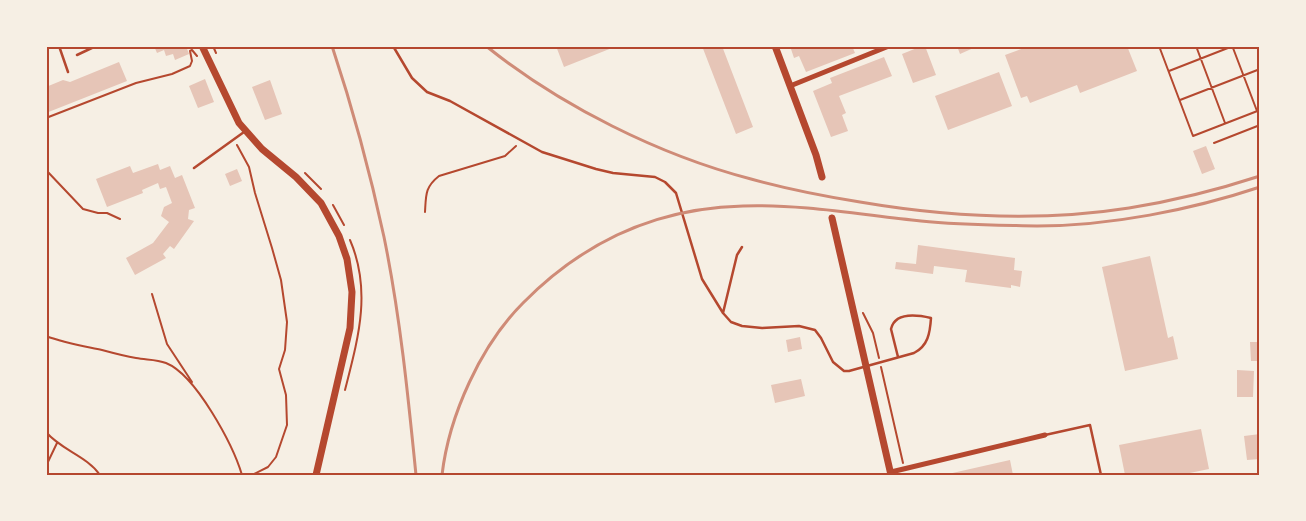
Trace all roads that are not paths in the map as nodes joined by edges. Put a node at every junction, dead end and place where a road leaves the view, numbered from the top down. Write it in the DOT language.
graph roads {
  1 [pos="59,46"];
  2 [pos="96,46"];
  3 [pos="202,46"];
  4 [pos="393,46"];
  5 [pos="775,46"];
  6 [pos="889,46"];
  7 [pos="77,55"];
  8 [pos="68,72"];
  9 [pos="790,86"];
  10 [pos="245,131"];
  11 [pos="194,168"];
  12 [pos="822,177"];
  13 [pos="832,218"];
  14 [pos="742,247"];
  15 [pos="723,314"];
  16 [pos="898,357"];
  17 [pos="866,366"];
  18 [pos="1045,435"];
  19 [pos="891,473"];
  20 [pos="316,475"];
  21 [pos="1101,475"];
  1 -- 8 [label="lane"];
  2 -- 7 [label="lane"];
  3 -- 10 [label="street"];
  4 -- 15 [label="lane"];
  5 -- 9 [label="street"];
  6 -- 9 [label="street"];
  9 -- 12 [label="street"];
  10 -- 11 [label="lane"];
  10 -- 20 [label="street"];
  13 -- 17 [label="street"];
  14 -- 15 [label="lane"];
  15 -- 17 [label="lane"];
  16 -- 16 [label="lane"];
  16 -- 17 [label="lane"];
  17 -- 19 [label="street"];
  18 -- 19 [label="street"];
  18 -- 21 [label="lane"];
}
